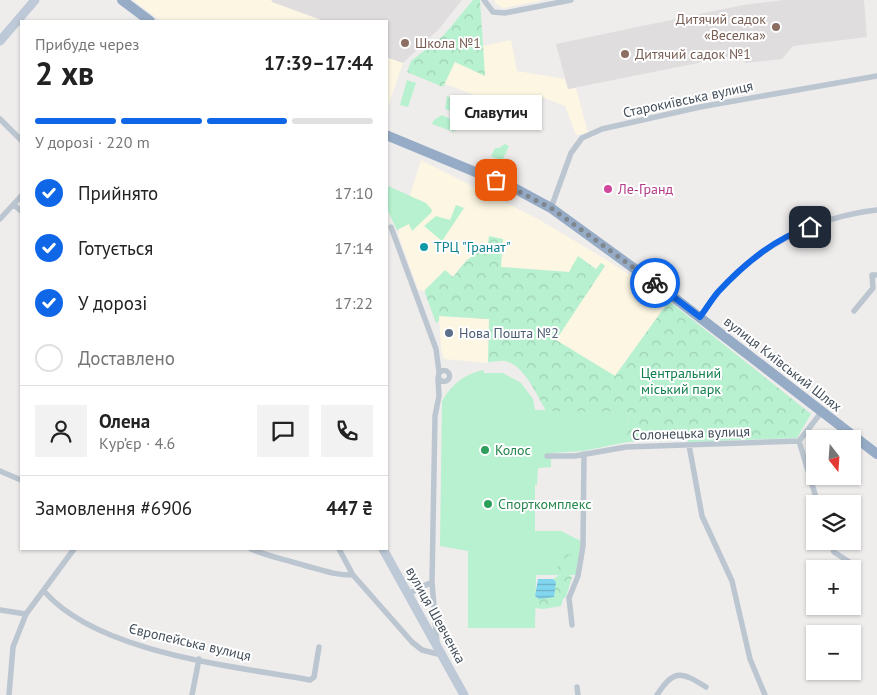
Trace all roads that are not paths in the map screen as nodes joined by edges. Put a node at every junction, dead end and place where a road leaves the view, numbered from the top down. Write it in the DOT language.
graph roads {
  1 [pos="35,0"];
  2 [pos="122,0"];
  3 [pos="571,0"];
  4 [pos="485,2"];
  5 [pos="149,20"];
  6 [pos="0,41"];
  7 [pos="877,76"];
  8 [pos="0,119"];
  9 [pos="388,137"];
  10 [pos="20,139"];
  11 [pos="20,197"];
  12 [pos="14,205"];
  13 [pos="551,208"];
  14 [pos="877,210"];
  15 [pos="20,211"];
  16 [pos="0,219"];
  17 [pos="391,228"];
  18 [pos="877,275"];
  19 [pos="854,311"];
  20 [pos="700,317"];
  21 [pos="441,373"];
  22 [pos="448,380"];
  23 [pos="439,396"];
  24 [pos="824,413"];
  25 [pos="798,441"];
  26 [pos="689,445"];
  27 [pos="584,454"];
  28 [pos="877,454"];
  29 [pos="547,456"];
  30 [pos="0,471"];
  31 [pos="20,480"];
  32 [pos="815,495"];
  33 [pos="73,550"];
  34 [pos="253,550"];
  35 [pos="340,550"];
  36 [pos="384,550"];
  37 [pos="833,550"];
  38 [pos="845,560"];
  39 [pos="353,575"];
  40 [pos="432,582"];
  41 [pos="44,591"];
  42 [pos="408,594"];
  43 [pos="0,610"];
  44 [pos="26,614"];
  45 [pos="572,625"];
  46 [pos="437,646"];
  47 [pos="319,647"];
  48 [pos="442,656"];
  49 [pos="198,659"];
  50 [pos="578,687"];
  51 [pos="706,687"];
  52 [pos="9,695"];
  53 [pos="192,695"];
  54 [pos="463,695"];
  55 [pos="578,695"];
  56 [pos="657,695"];
  57 [pos="765,695"];
  1 -- 6 [label="main road"];
  2 -- 5 [label="highway"];
  3 -- 4 [label="street"];
  7 -- 13 [label="street, Старокиївська вулиця"];
  8 -- 10 [label="street"];
  9 -- 13 [label="highway, вулиця Київський Шлях"];
  11 -- 12 [label="street"];
  12 -- 15 [label="street"];
  12 -- 16 [label="street"];
  13 -- 20 [label="highway, вулиця Київський Шлях"];
  14 -- 20 [label="street"];
  17 -- 21 [label="street"];
  18 -- 19 [label="street"];
  20 -- 24 [label="highway, вулиця Київський Шлях"];
  21 -- 22 [label="street"];
  21 -- 22 [label="street"];
  21 -- 23 [label="street"];
  22 -- 23 [label="street"];
  23 -- 40 [label="street"];
  24 -- 25 [label="street"];
  24 -- 28 [label="highway, вулиця Київський Шлях"];
  25 -- 26 [label="street, Солонецька вулиця"];
  25 -- 32 [label="street"];
  26 -- 27 [label="street, Солонецька вулиця"];
  26 -- 57 [label="street"];
  27 -- 29 [label="street, Солонецька вулиця"];
  27 -- 45 [label="street"];
  30 -- 31 [label="street"];
  33 -- 41 [label="street"];
  34 -- 39 [label="street"];
  35 -- 39 [label="street"];
  36 -- 42 [label="main road, вулиця Шевченка"];
  37 -- 38 [label="street"];
  39 -- 48 [label="street"];
  40 -- 42 [label="street"];
  40 -- 46 [label="street"];
  41 -- 44 [label="street"];
  41 -- 49 [label="street, Європейська вулиця"];
  42 -- 46 [label="main road, вулиця Шевченка"];
  43 -- 44 [label="street"];
  44 -- 52 [label="street"];
  46 -- 48 [label="main road, вулиця Шевченка"];
  47 -- 49 [label="street, Європейська вулиця"];
  48 -- 54 [label="main road, вулиця Шевченка"];
  49 -- 53 [label="street"];
  50 -- 55 [label="street"];
  51 -- 56 [label="street"];
}
